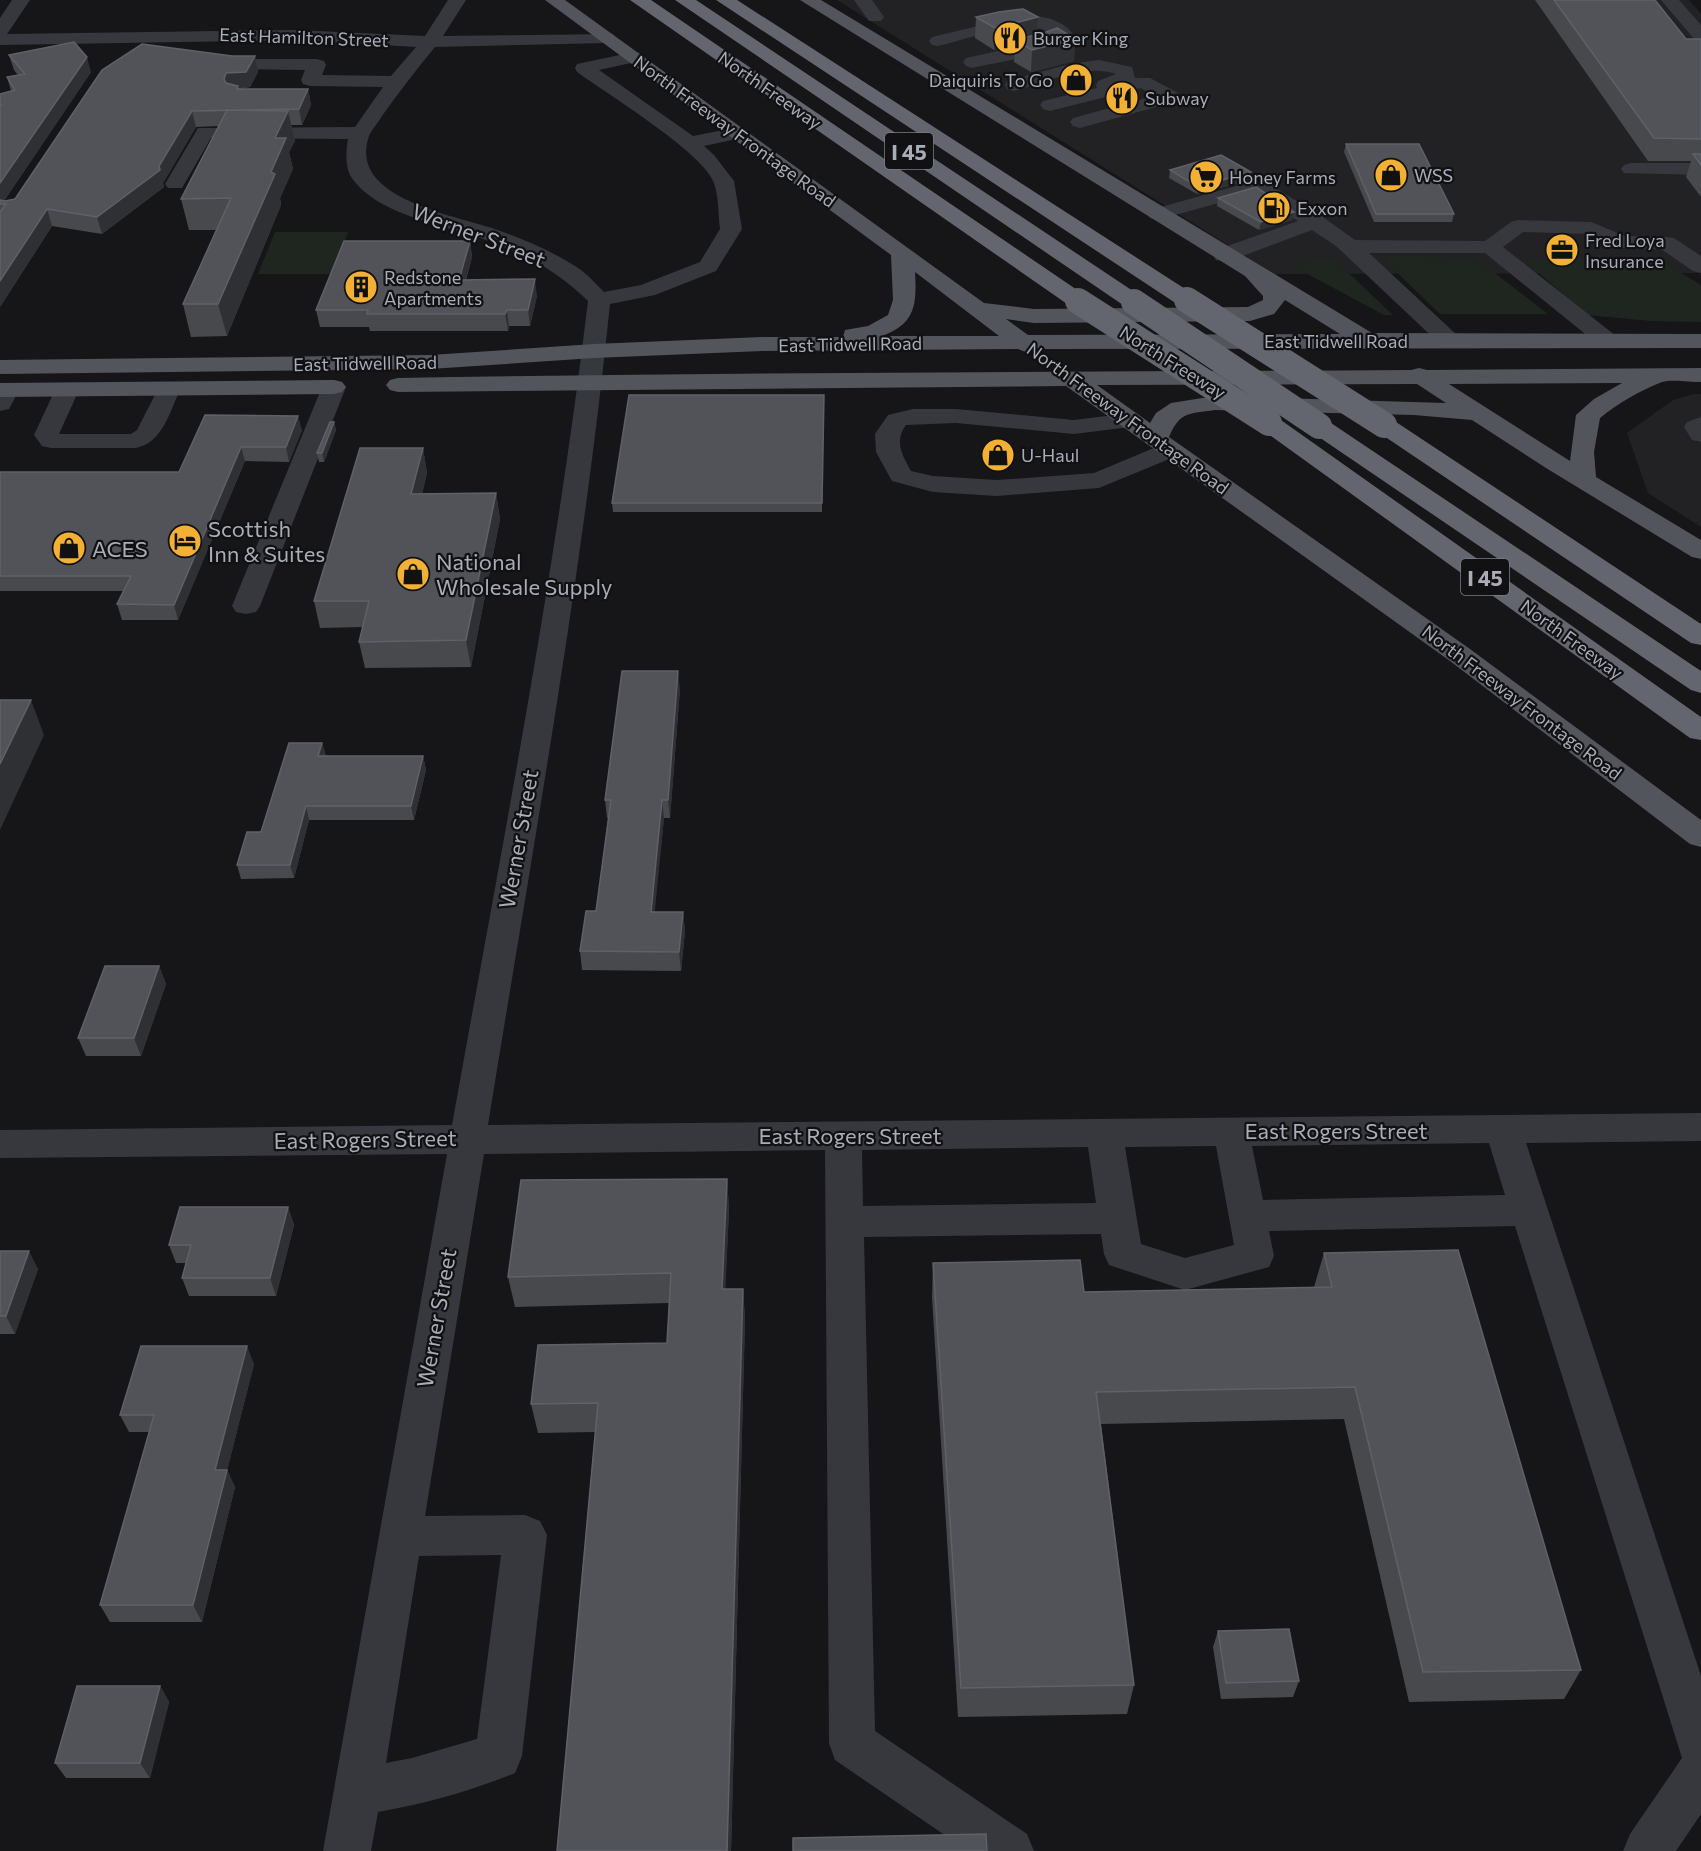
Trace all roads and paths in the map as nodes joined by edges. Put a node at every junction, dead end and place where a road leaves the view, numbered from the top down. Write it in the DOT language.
graph roads {
  1 [pos="21,0"];
  2 [pos="457,0"];
  3 [pos="554,0"];
  4 [pos="625,0"];
  5 [pos="639,0"];
  6 [pos="684,0"];
  7 [pos="809,0"];
  8 [pos="863,0"];
  9 [pos="1670,0"];
  10 [pos="729,2"];
  11 [pos="875,18"];
  12 [pos="0,31"];
  13 [pos="1701,36"];
  14 [pos="126,37"];
  15 [pos="607,38"];
  16 [pos="0,40"];
  17 [pos="938,41"];
  18 [pos="430,42"];
  19 [pos="708,48"];
  20 [pos="113,56"];
  21 [pos="634,57"];
  22 [pos="972,62"];
  23 [pos="235,63"];
  24 [pos="396,82"];
  25 [pos="1014,85"];
  26 [pos="1080,122"];
  27 [pos="360,133"];
  28 [pos="739,133"];
  29 [pos="689,143"];
  30 [pos="1701,169"];
  31 [pos="1631,170"];
  32 [pos="176,184"];
  33 [pos="1156,214"];
  34 [pos="1316,221"];
  35 [pos="1351,246"];
  36 [pos="1490,247"];
  37 [pos="903,254"];
  38 [pos="1224,255"];
  39 [pos="1701,266"];
  40 [pos="1254,273"];
  41 [pos="599,300"];
  42 [pos="977,308"];
  43 [pos="1368,341"];
  44 [pos="1450,341"];
  45 [pos="1608,341"];
  46 [pos="1701,341"];
  47 [pos="1023,342"];
  48 [pos="762,344"];
  49 [pos="269,365"];
  50 [pos="592,366"];
  51 [pos="0,367"];
  52 [pos="1676,375"];
  53 [pos="1701,375"];
  54 [pos="1071,379"];
  55 [pos="1425,379"];
  56 [pos="358,386"];
  57 [pos="259,389"];
  58 [pos="67,390"];
  59 [pos="168,390"];
  60 [pos="2,395"];
  61 [pos="1477,414"];
  62 [pos="1130,420"];
  63 [pos="1701,424"];
  64 [pos="1701,435"];
  65 [pos="1163,444"];
  66 [pos="1582,480"];
  67 [pos="1701,551"];
  68 [pos="246,606"];
  69 [pos="1701,637"];
  70 [pos="1701,684"];
  71 [pos="1701,731"];
  72 [pos="1701,836"];
  73 [pos="1701,1127"];
  74 [pos="1503,1129"];
  75 [pos="1231,1131"];
  76 [pos="1104,1132"];
  77 [pos="843,1135"];
  78 [pos="467,1138"];
  79 [pos="0,1144"];
  80 [pos="1529,1210"];
  81 [pos="1247,1216"];
  82 [pos="1117,1218"];
  83 [pos="844,1222"];
  84 [pos="400,1536"];
  85 [pos="1701,1747"];
  86 [pos="1701,1772"];
  87 [pos="356,1792"];
  88 [pos="347,1851"];
  89 [pos="1010,1851"];
  90 [pos="1647,1851"];
  1 -- 12 [label="street"];
  2 -- 18 [label="street"];
  3 -- 15 [label="main road, North Freeway Frontage Road"];
  4 -- 19 [label="highway"];
  5 -- 19 [label="highway, North Freeway / I 45"];
  6 -- 70 [label="highway, North Freeway / I 45, bridge"];
  7 -- 33 [label="main road"];
  8 -- 11 [label="street"];
  9 -- 13 [label="street"];
  10 -- 69 [label="highway, I 45, bridge"];
  14 -- 16 [label="street, East Hamilton Street"];
  14 -- 18 [label="street, East Hamilton Street"];
  14 -- 20 [label="street"];
  15 -- 18 [label="street, East Hamilton Street"];
  15 -- 21 [label="main road, North Freeway Frontage Road"];
  17 -- 22 [label="street"];
  18 -- 24 [label="street"];
  19 -- 71 [label="highway, North Freeway / I 45, bridge"];
  21 -- 28 [label="main road, North Freeway Frontage Road"];
  21 -- 29 [label="street"];
  23 -- 24 [label="street"];
  24 -- 27 [label="street"];
  25 -- 26 [label="street"];
  27 -- 32 [label="street"];
  27 -- 41 [label="street, Werner Street"];
  28 -- 29 [label="street"];
  28 -- 37 [label="main road, North Freeway Frontage Road"];
  29 -- 41 [label="street"];
  30 -- 31 [label="street"];
  33 -- 34 [label="street"];
  33 -- 38 [label="main road"];
  34 -- 35 [label="street"];
  34 -- 38 [label="street"];
  35 -- 36 [label="street"];
  35 -- 44 [label="street"];
  36 -- 39 [label="street"];
  36 -- 45 [label="street"];
  37 -- 42 [label="main road, North Freeway Frontage Road"];
  37 -- 48 [label="main road"];
  38 -- 40 [label="main road"];
  40 -- 42 [label="main road"];
  40 -- 43 [label="main road"];
  41 -- 50 [label="street, Werner Street"];
  42 -- 47 [label="main road, North Freeway Frontage Road"];
  43 -- 44 [label="main road, East Tidwell Road"];
  43 -- 47 [label="main road, East Tidwell Road"];
  43 -- 55 [label="main road"];
  44 -- 45 [label="main road, East Tidwell Road"];
  45 -- 46 [label="main road, East Tidwell Road"];
  47 -- 48 [label="main road, East Tidwell Road"];
  47 -- 54 [label="main road, North Freeway Frontage Road"];
  48 -- 50 [label="main road, East Tidwell Road"];
  49 -- 50 [label="main road, East Tidwell Road"];
  49 -- 51 [label="main road, East Tidwell Road"];
  49 -- 57 [label="main road"];
  50 -- 54 [label="main road, East Tidwell Road"];
  50 -- 56 [label="main road, East Tidwell Road"];
  50 -- 78 [label="street, Werner Street"];
  52 -- 53 [label="main road, East Tidwell Road"];
  52 -- 55 [label="main road, East Tidwell Road"];
  52 -- 66 [label="main road"];
  54 -- 55 [label="main road, East Tidwell Road"];
  54 -- 62 [label="main road, North Freeway Frontage Road"];
  55 -- 61 [label="main road"];
  56 -- 57 [label="main road, East Tidwell Road"];
  56 -- 68 [label="street"];
  57 -- 59 [label="main road, East Tidwell Road"];
  58 -- 59 [label="main road, East Tidwell Road"];
  58 -- 59 [label="street"];
  58 -- 60 [label="main road, East Tidwell Road"];
  61 -- 65 [label="main road"];
  61 -- 66 [label="main road"];
  62 -- 65 [label="main road, North Freeway Frontage Road"];
  62 -- 65 [label="street"];
  63 -- 64 [label="street"];
  65 -- 72 [label="main road, North Freeway Frontage Road"];
  66 -- 67 [label="main road"];
  73 -- 74 [label="street, East Rogers Street"];
  74 -- 75 [label="street, East Rogers Street"];
  74 -- 80 [label="street"];
  75 -- 76 [label="street, East Rogers Street"];
  75 -- 81 [label="street"];
  76 -- 77 [label="street, East Rogers Street"];
  76 -- 82 [label="street"];
  77 -- 78 [label="street, East Rogers Street"];
  77 -- 83 [label="street"];
  78 -- 79 [label="street, East Rogers Street"];
  78 -- 84 [label="street, Werner Street"];
  80 -- 81 [label="street"];
  80 -- 85 [label="street"];
  81 -- 82 [label="street"];
  82 -- 83 [label="street"];
  83 -- 89 [label="street"];
  84 -- 87 [label="street, Werner Street"];
  84 -- 87 [label="street"];
  86 -- 90 [label="street"];
  87 -- 88 [label="street, Werner Street"];
}
